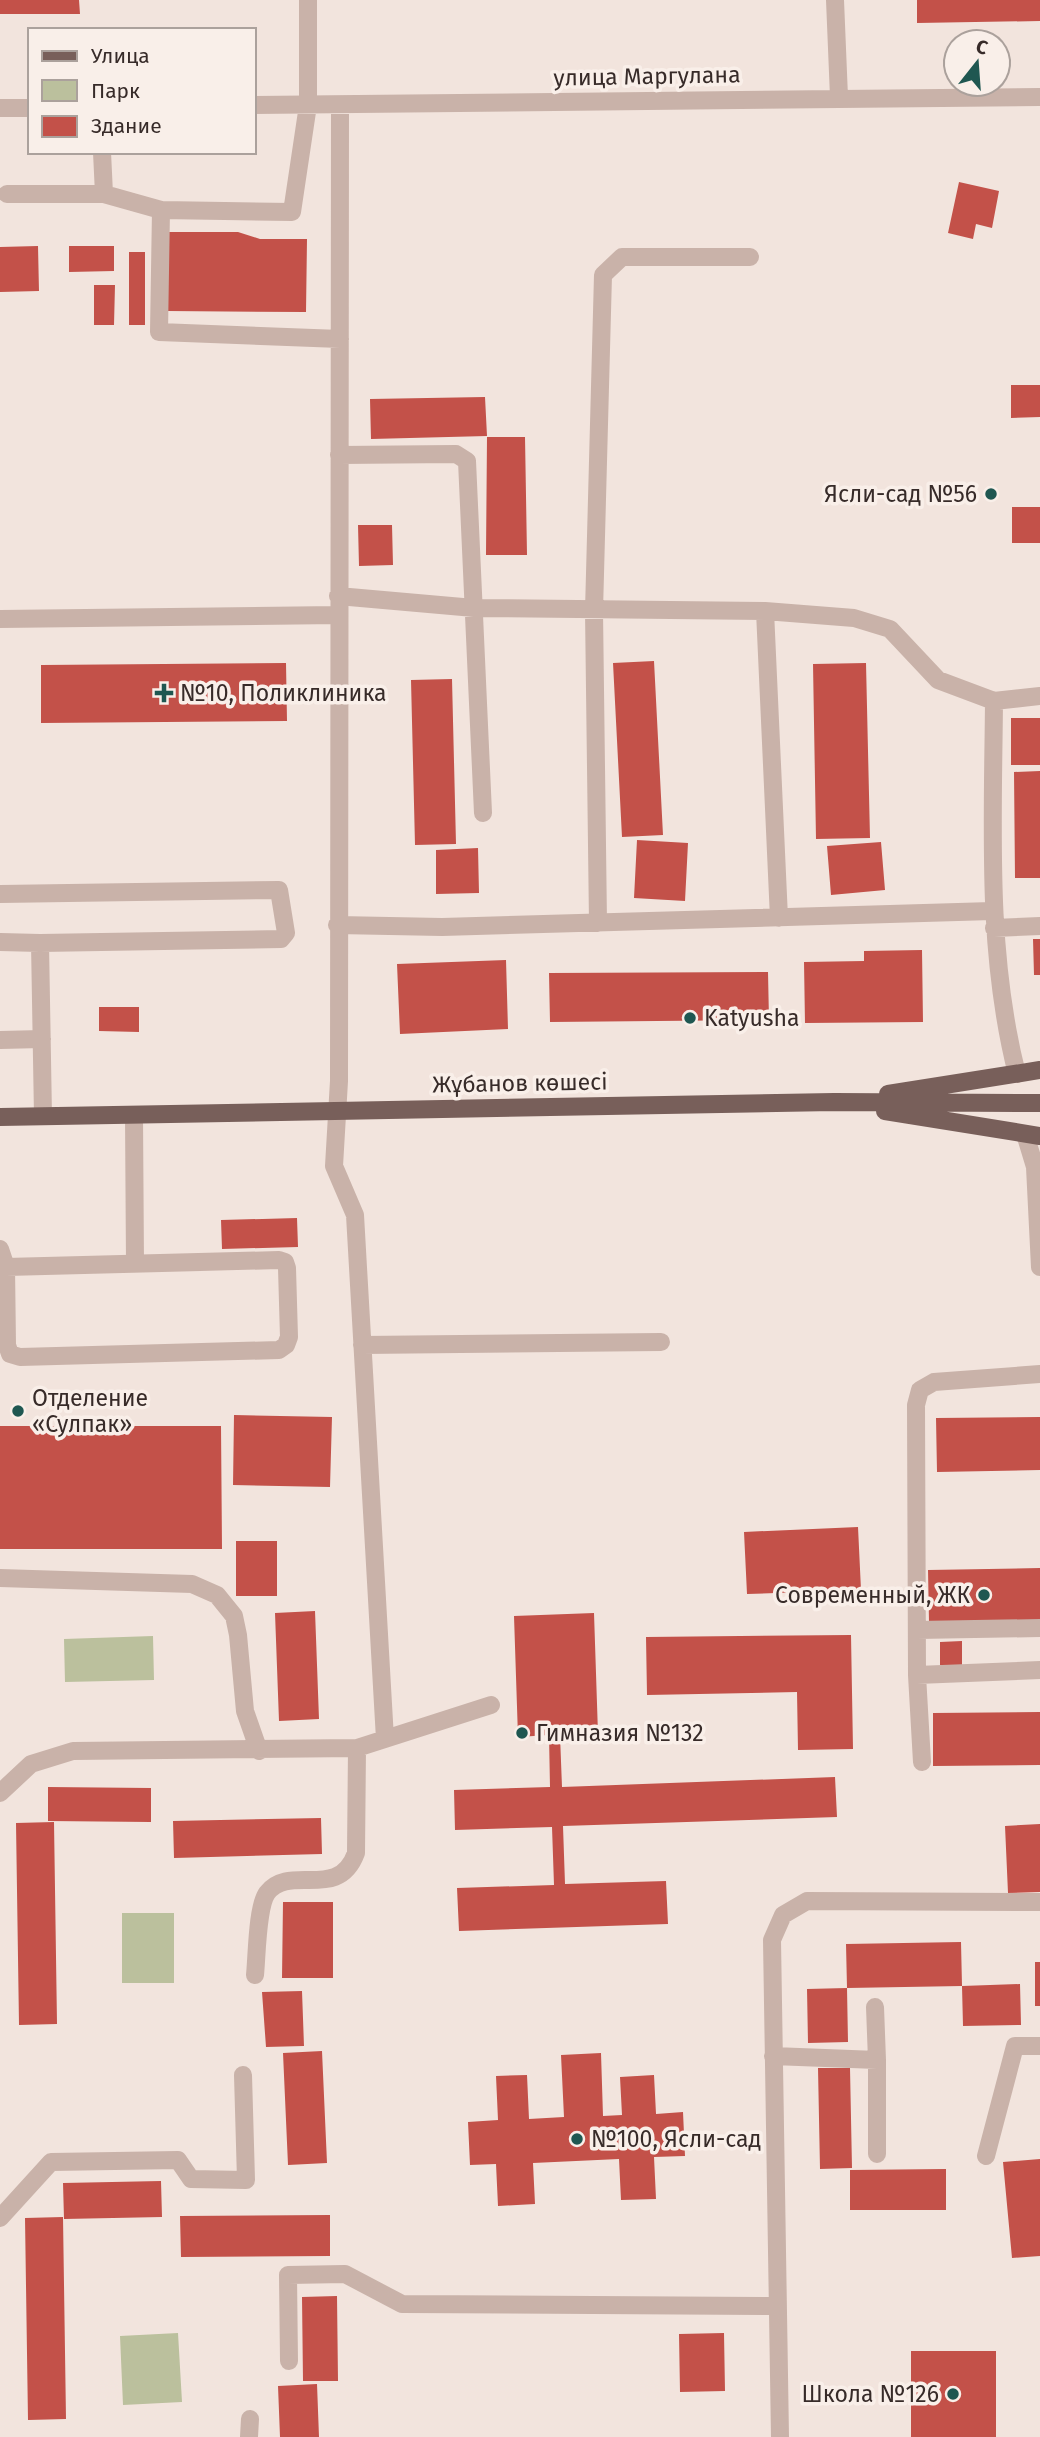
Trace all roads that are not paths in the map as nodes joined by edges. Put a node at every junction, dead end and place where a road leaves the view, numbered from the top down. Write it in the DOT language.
graph roads {
  1 [pos="308,0"];
  2 [pos="835,0"];
  3 [pos="838,97"];
  4 [pos="1040,97"];
  5 [pos="308,105"];
  6 [pos="340,105"];
  7 [pos="256,106"];
  8 [pos="0,108"];
  9 [pos="28,108"];
  10 [pos="102,154"];
  11 [pos="7,194"];
  12 [pos="104,194"];
  13 [pos="161,210"];
  14 [pos="750,257"];
  15 [pos="340,339"];
  16 [pos="339,455"];
  17 [pos="338,596"];
  18 [pos="474,608"];
  19 [pos="594,611"];
  20 [pos="765,611"];
  21 [pos="338,615"];
  22 [pos="0,619"];
  23 [pos="1040,696"];
  24 [pos="993,701"];
  25 [pos="483,813"];
  26 [pos="0,894"];
  27 [pos="779,918"];
  28 [pos="993,920"];
  29 [pos="598,923"];
  30 [pos="337,925"];
  31 [pos="1040,926"];
  32 [pos="0,942"];
  33 [pos="40,943"];
  34 [pos="42,1039"];
  35 [pos="0,1040"];
  36 [pos="1040,1070"];
  37 [pos="1017,1074"];
  38 [pos="834,1102"];
  39 [pos="1040,1103"];
  40 [pos="336,1111"];
  41 [pos="43,1116"];
  42 [pos="134,1116"];
  43 [pos="0,1117"];
  44 [pos="1033,1135"];
  45 [pos="0,1249"];
  46 [pos="135,1264"];
  47 [pos="6,1267"];
  48 [pos="1040,1267"];
  49 [pos="661,1342"];
  50 [pos="362,1345"];
  51 [pos="1040,1374"];
  52 [pos="0,1578"];
  53 [pos="1040,1628"];
  54 [pos="917,1630"];
  55 [pos="1040,1670"];
  56 [pos="917,1675"];
  57 [pos="491,1705"];
  58 [pos="385,1739"];
  59 [pos="357,1748"];
  60 [pos="258,1751"];
  61 [pos="922,1762"];
  62 [pos="0,1793"];
  63 [pos="1040,1902"];
  64 [pos="255,1975"];
  65 [pos="876,2007"];
  66 [pos="1040,2046"];
  67 [pos="773,2056"];
  68 [pos="877,2060"];
  69 [pos="243,2075"];
  70 [pos="877,2154"];
  71 [pos="986,2156"];
  72 [pos="0,2218"];
  73 [pos="777,2306"];
  74 [pos="289,2361"];
  75 [pos="780,2437"];
  1 -- 5 [label="street"];
  2 -- 3 [label="street"];
  3 -- 4 [label="street, улица Маргулана"];
  3 -- 6 [label="street, улица Маргулана"];
  5 -- 6 [label="street, улица Маргулана"];
  5 -- 7 [label="street, улица Маргулана"];
  5 -- 13 [label="street"];
  6 -- 15 [label="street"];
  8 -- 9 [label="street"];
  10 -- 12 [label="street"];
  11 -- 12 [label="street"];
  12 -- 13 [label="street"];
  13 -- 15 [label="street"];
  14 -- 19 [label="street"];
  15 -- 16 [label="street"];
  16 -- 17 [label="street"];
  16 -- 18 [label="street"];
  17 -- 18 [label="street"];
  17 -- 21 [label="street"];
  18 -- 19 [label="street"];
  18 -- 25 [label="street"];
  19 -- 20 [label="street"];
  19 -- 29 [label="street"];
  20 -- 24 [label="street"];
  20 -- 27 [label="street"];
  21 -- 22 [label="street"];
  21 -- 30 [label="street"];
  23 -- 24 [label="street"];
  24 -- 28 [label="street"];
  26 -- 33 [label="street"];
  27 -- 28 [label="street"];
  27 -- 29 [label="street"];
  28 -- 31 [label="street"];
  28 -- 37 [label="street"];
  29 -- 30 [label="street"];
  30 -- 40 [label="street"];
  32 -- 33 [label="street"];
  33 -- 34 [label="street"];
  34 -- 35 [label="street"];
  34 -- 41 [label="street"];
  36 -- 37 [label="main road"];
  37 -- 38 [label="main road"];
  38 -- 39 [label="main road, Жұбанов көшесі"];
  38 -- 40 [label="main road, Жұбанов көшесі"];
  38 -- 44 [label="main road"];
  40 -- 42 [label="main road, Жұбанов көшесі"];
  40 -- 50 [label="street"];
  41 -- 42 [label="main road, Жұбанов көшесі"];
  41 -- 43 [label="main road, Жұбанов көшесі"];
  42 -- 46 [label="street"];
  44 -- 48 [label="street"];
  45 -- 47 [label="street"];
  46 -- 47 [label="street"];
  46 -- 47 [label="street"];
  49 -- 50 [label="street"];
  50 -- 58 [label="street"];
  51 -- 54 [label="street"];
  52 -- 60 [label="street"];
  53 -- 54 [label="street"];
  54 -- 56 [label="street"];
  55 -- 56 [label="street"];
  56 -- 61 [label="street"];
  57 -- 58 [label="street"];
  58 -- 59 [label="street"];
  59 -- 60 [label="street"];
  59 -- 64 [label="street"];
  60 -- 62 [label="street"];
  63 -- 67 [label="street"];
  65 -- 68 [label="street"];
  66 -- 71 [label="street"];
  67 -- 68 [label="street"];
  67 -- 73 [label="street"];
  68 -- 70 [label="street"];
  69 -- 72 [label="street"];
  73 -- 74 [label="street"];
  73 -- 75 [label="street"];
}
